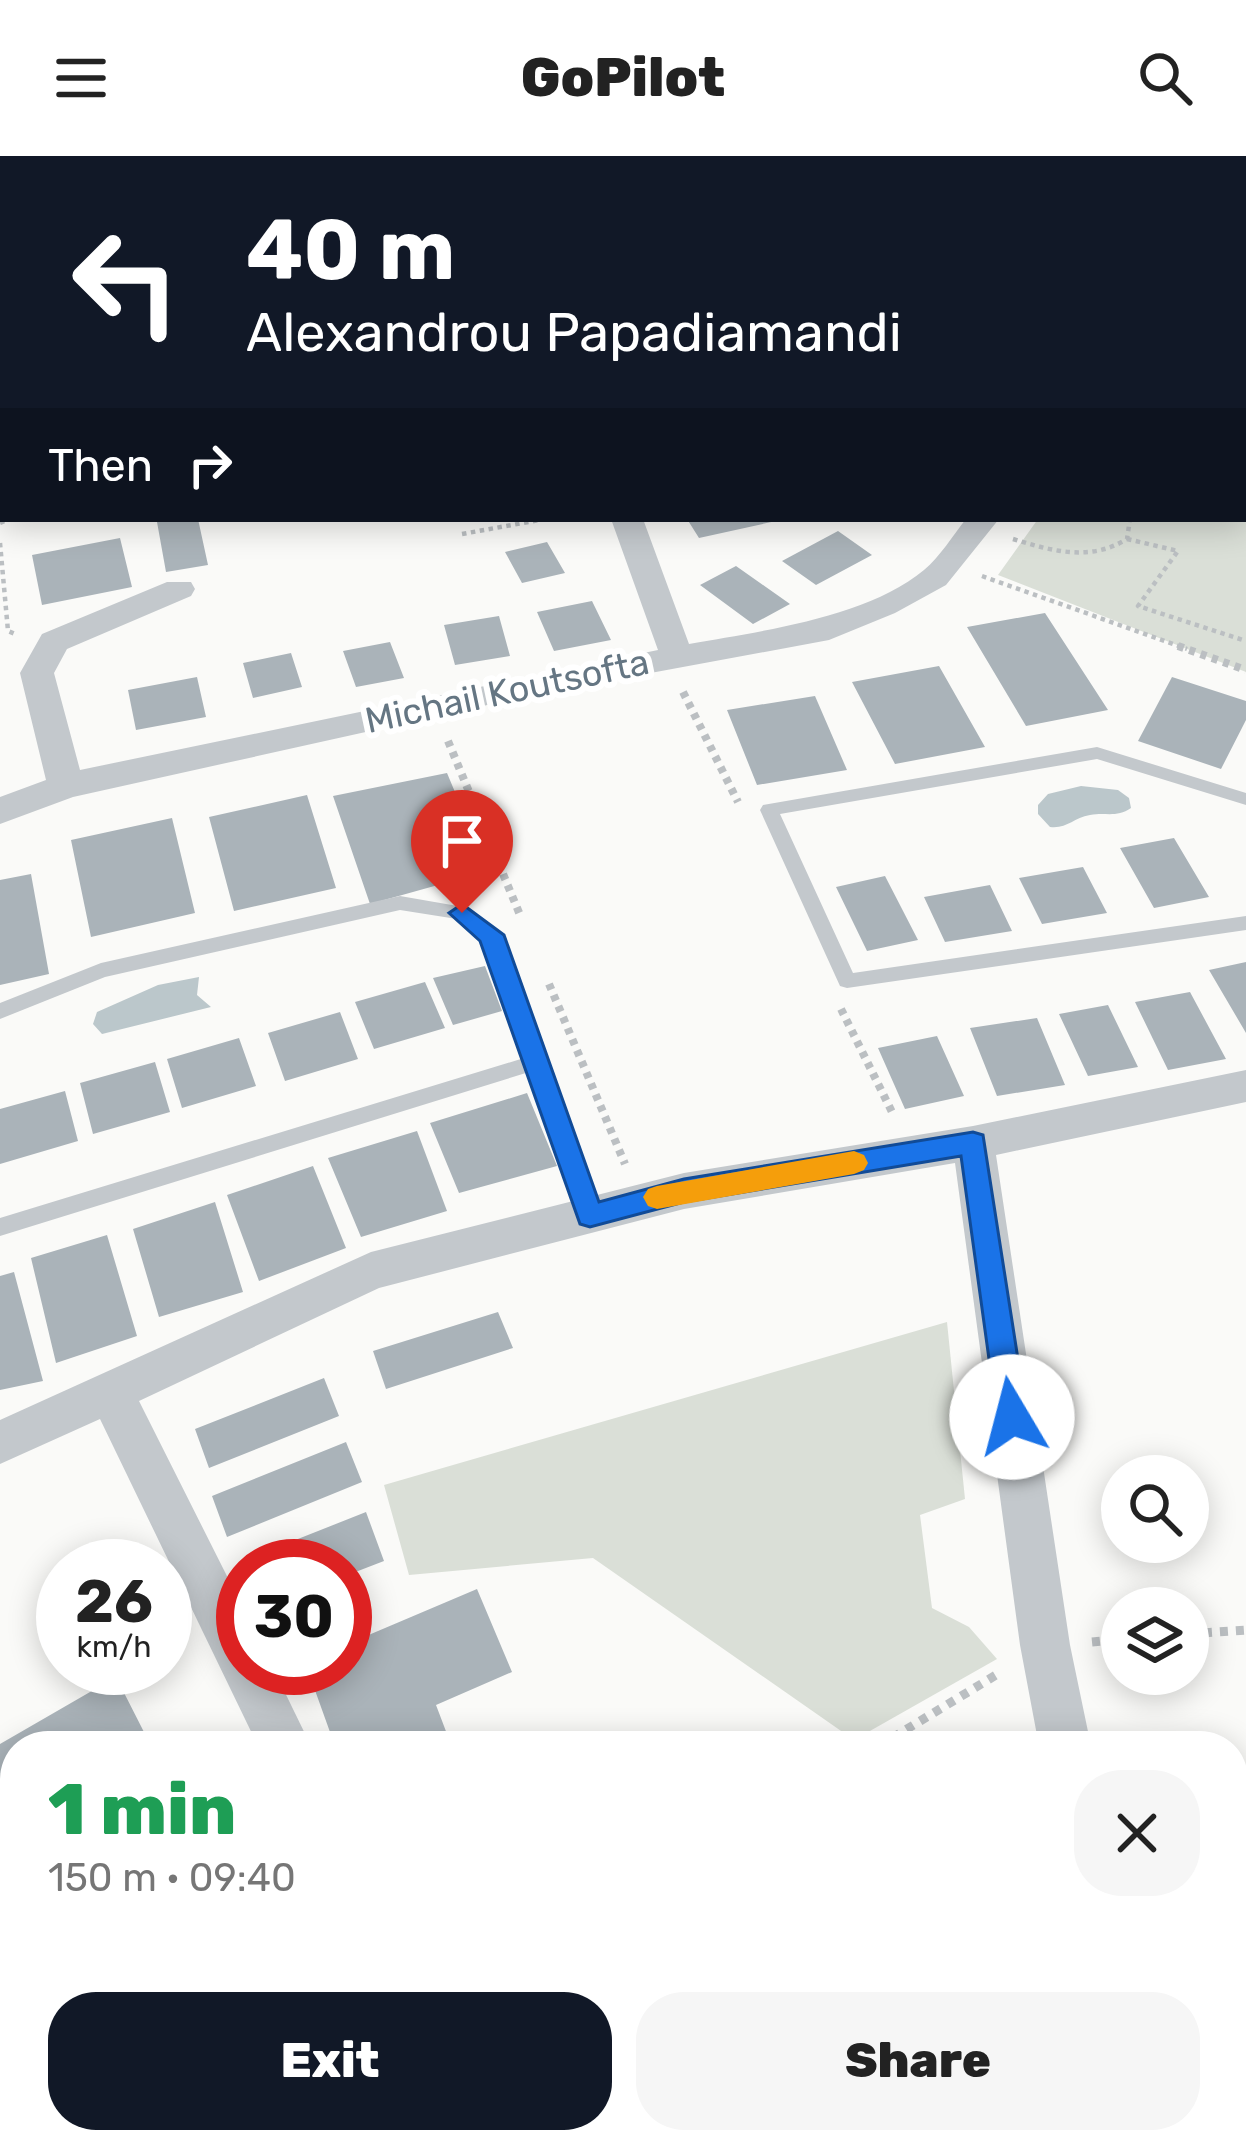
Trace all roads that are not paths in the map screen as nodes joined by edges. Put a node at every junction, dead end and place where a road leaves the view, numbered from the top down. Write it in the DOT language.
graph roads {
  1 [pos="628,522"];
  2 [pos="997,529"];
  3 [pos="179,589"];
  4 [pos="677,656"];
  5 [pos="66,786"];
  6 [pos="1246,799"];
  7 [pos="0,812"];
  8 [pos="1246,923"];
  9 [pos="0,1011"];
  10 [pos="536,1062"];
  11 [pos="1246,1086"];
  12 [pos="973,1143"];
  13 [pos="590,1216"];
  14 [pos="0,1227"];
  15 [pos="109,1389"];
  16 [pos="0,1443"];
  17 [pos="216,1606"];
  18 [pos="260,1695"];
  19 [pos="278,1731"];
  20 [pos="1062,1731"];
  1 -- 4 [label="street"];
  2 -- 4 [label="street, Michail Koutsofta"];
  3 -- 5 [label="street"];
  4 -- 5 [label="street, Michail Koutsofta"];
  5 -- 7 [label="street, Michail Koutsofta"];
  6 -- 8 [label="lane"];
  9 -- 10 [label="lane"];
  10 -- 13 [label="lane"];
  10 -- 14 [label="lane"];
  11 -- 12 [label="street"];
  12 -- 13 [label="street"];
  12 -- 20 [label="street"];
  13 -- 15 [label="street"];
  15 -- 16 [label="street"];
  15 -- 17 [label="street"];
  18 -- 19 [label="street"];
}
